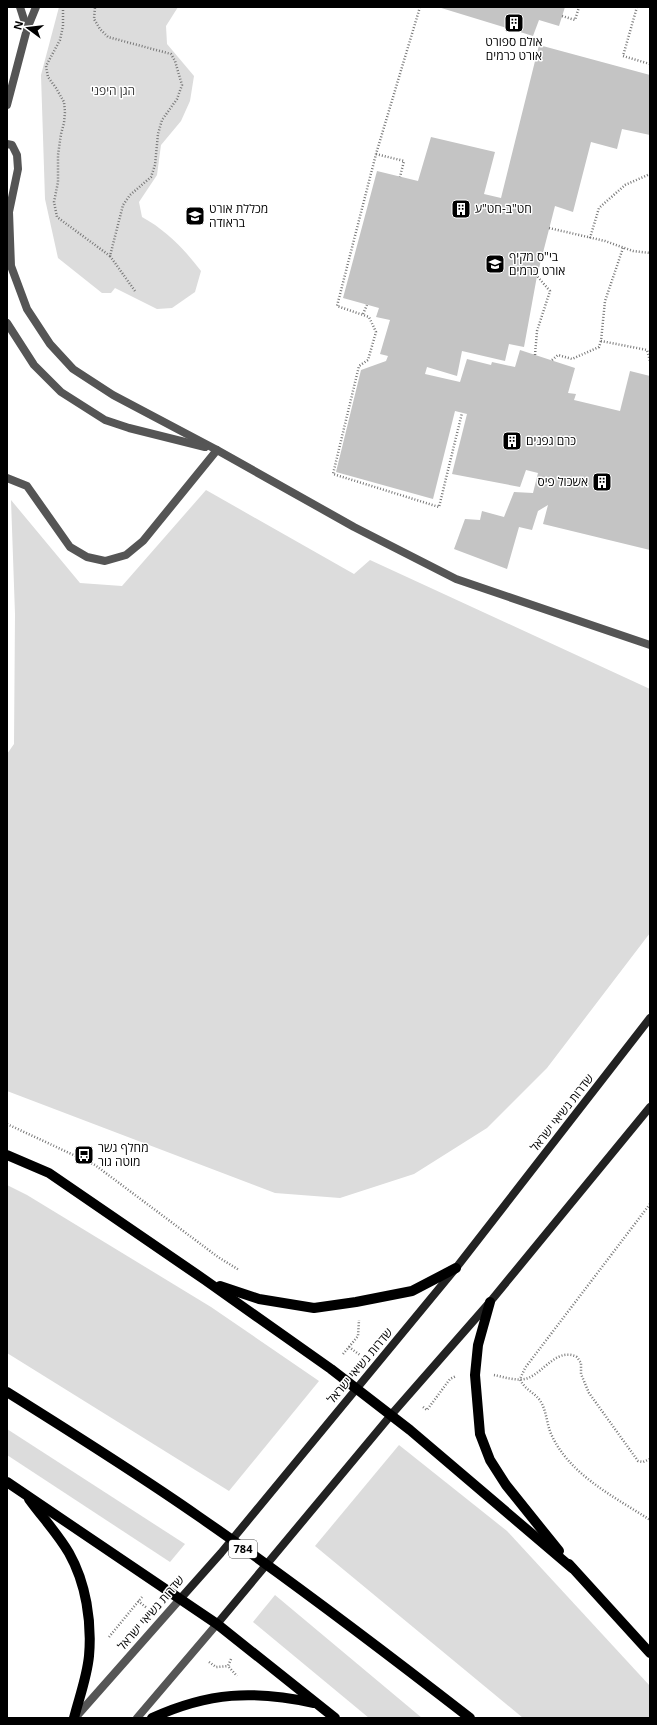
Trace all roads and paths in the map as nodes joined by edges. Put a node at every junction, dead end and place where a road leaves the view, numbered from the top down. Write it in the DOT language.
graph roads {
  1 [pos="20,7"];
  2 [pos="36,7"];
  3 [pos="63,7"];
  4 [pos="95,7"];
  5 [pos="420,7"];
  6 [pos="579,7"];
  7 [pos="636,7"];
  8 [pos="562,16"];
  9 [pos="27,29"];
  10 [pos="650,64"];
  11 [pos="7,105"];
  12 [pos="7,144"];
  13 [pos="376,154"];
  14 [pos="650,174"];
  15 [pos="400,177"];
  16 [pos="549,228"];
  17 [pos="590,238"];
  18 [pos="623,248"];
  19 [pos="650,254"];
  20 [pos="110,256"];
  21 [pos="537,276"];
  22 [pos="135,291"];
  23 [pos="367,305"];
  24 [pos="363,314"];
  25 [pos="7,323"];
  26 [pos="601,341"];
  27 [pos="649,350"];
  28 [pos="534,354"];
  29 [pos="552,360"];
  30 [pos="650,361"];
  31 [pos="462,413"];
  32 [pos="217,450"];
  33 [pos="7,478"];
  34 [pos="650,645"];
  35 [pos="650,1018"];
  36 [pos="650,1107"];
  37 [pos="7,1124"];
  38 [pos="7,1155"];
  39 [pos="650,1204"];
  40 [pos="456,1268"];
  41 [pos="244,1273"];
  42 [pos="205,1280"];
  43 [pos="490,1302"];
  44 [pos="359,1313"];
  45 [pos="349,1347"];
  46 [pos="362,1357"];
  47 [pos="339,1359"];
  48 [pos="490,1374"];
  49 [pos="456,1376"];
  50 [pos="520,1379"];
  51 [pos="357,1388"];
  52 [pos="7,1392"];
  53 [pos="419,1404"];
  54 [pos="391,1415"];
  55 [pos="650,1459"];
  56 [pos="7,1482"];
  57 [pos="24,1493"];
  58 [pos="650,1520"];
  59 [pos="572,1568"];
  60 [pos="142,1597"];
  61 [pos="181,1598"];
  62 [pos="138,1601"];
  63 [pos="149,1609"];
  64 [pos="217,1624"];
  65 [pos="108,1638"];
  66 [pos="650,1653"];
  67 [pos="232,1655"];
  68 [pos="204,1659"];
  69 [pos="228,1666"];
  70 [pos="242,1681"];
  71 [pos="316,1703"];
  72 [pos="75,1718"];
  73 [pos="136,1718"];
  74 [pos="152,1718"];
  75 [pos="335,1718"];
  76 [pos="470,1718"];
  1 -- 9 [label="street"];
  2 -- 9 [label="street"];
  3 -- 20 [label="path"];
  4 -- 20 [label="path"];
  5 -- 13 [label="path"];
  6 -- 8 [label="path"];
  7 -- 10 [label="path"];
  9 -- 11 [label="street"];
  12 -- 32 [label="street"];
  13 -- 15 [label="path"];
  13 -- 24 [label="path"];
  14 -- 17 [label="path"];
  16 -- 17 [label="path"];
  17 -- 18 [label="path"];
  18 -- 19 [label="path"];
  18 -- 26 [label="path"];
  20 -- 22 [label="path"];
  21 -- 28 [label="path"];
  23 -- 24 [label="path"];
  24 -- 31 [label="path"];
  25 -- 32 [label="street"];
  26 -- 27 [label="path"];
  26 -- 29 [label="path"];
  27 -- 30 [label="path"];
  32 -- 33 [label="street"];
  32 -- 34 [label="street"];
  35 -- 40 [label="main road, שדרות נשיאי ישראל"];
  36 -- 43 [label="main road"];
  37 -- 41 [label="path"];
  38 -- 42 [label="main road"];
  39 -- 50 [label="path"];
  40 -- 42 [label="main road"];
  40 -- 51 [label="main road, שדרות נשיאי ישראל"];
  42 -- 51 [label="main road"];
  43 -- 54 [label="main road"];
  43 -- 59 [label="main road"];
  44 -- 45 [label="path"];
  45 -- 46 [label="path"];
  45 -- 47 [label="path"];
  48 -- 50 [label="path"];
  49 -- 53 [label="path"];
  50 -- 55 [label="path"];
  50 -- 58 [label="path"];
  51 -- 54 [label="main road"];
  51 -- 61 [label="main road, שדרות נשיאי ישראל"];
  52 -- 76 [label="main road, 784"];
  54 -- 59 [label="main road"];
  54 -- 64 [label="main road"];
  56 -- 57 [label="main road"];
  57 -- 61 [label="main road"];
  57 -- 72 [label="main road"];
  59 -- 66 [label="main road"];
  60 -- 62 [label="path"];
  61 -- 64 [label="main road"];
  61 -- 72 [label="street, שדרות נשיאי ישראל"];
  62 -- 63 [label="path"];
  62 -- 65 [label="path"];
  64 -- 71 [label="main road"];
  64 -- 73 [label="street"];
  67 -- 69 [label="path"];
  68 -- 69 [label="path"];
  69 -- 70 [label="path"];
  71 -- 74 [label="main road"];
  71 -- 75 [label="main road"];
}
